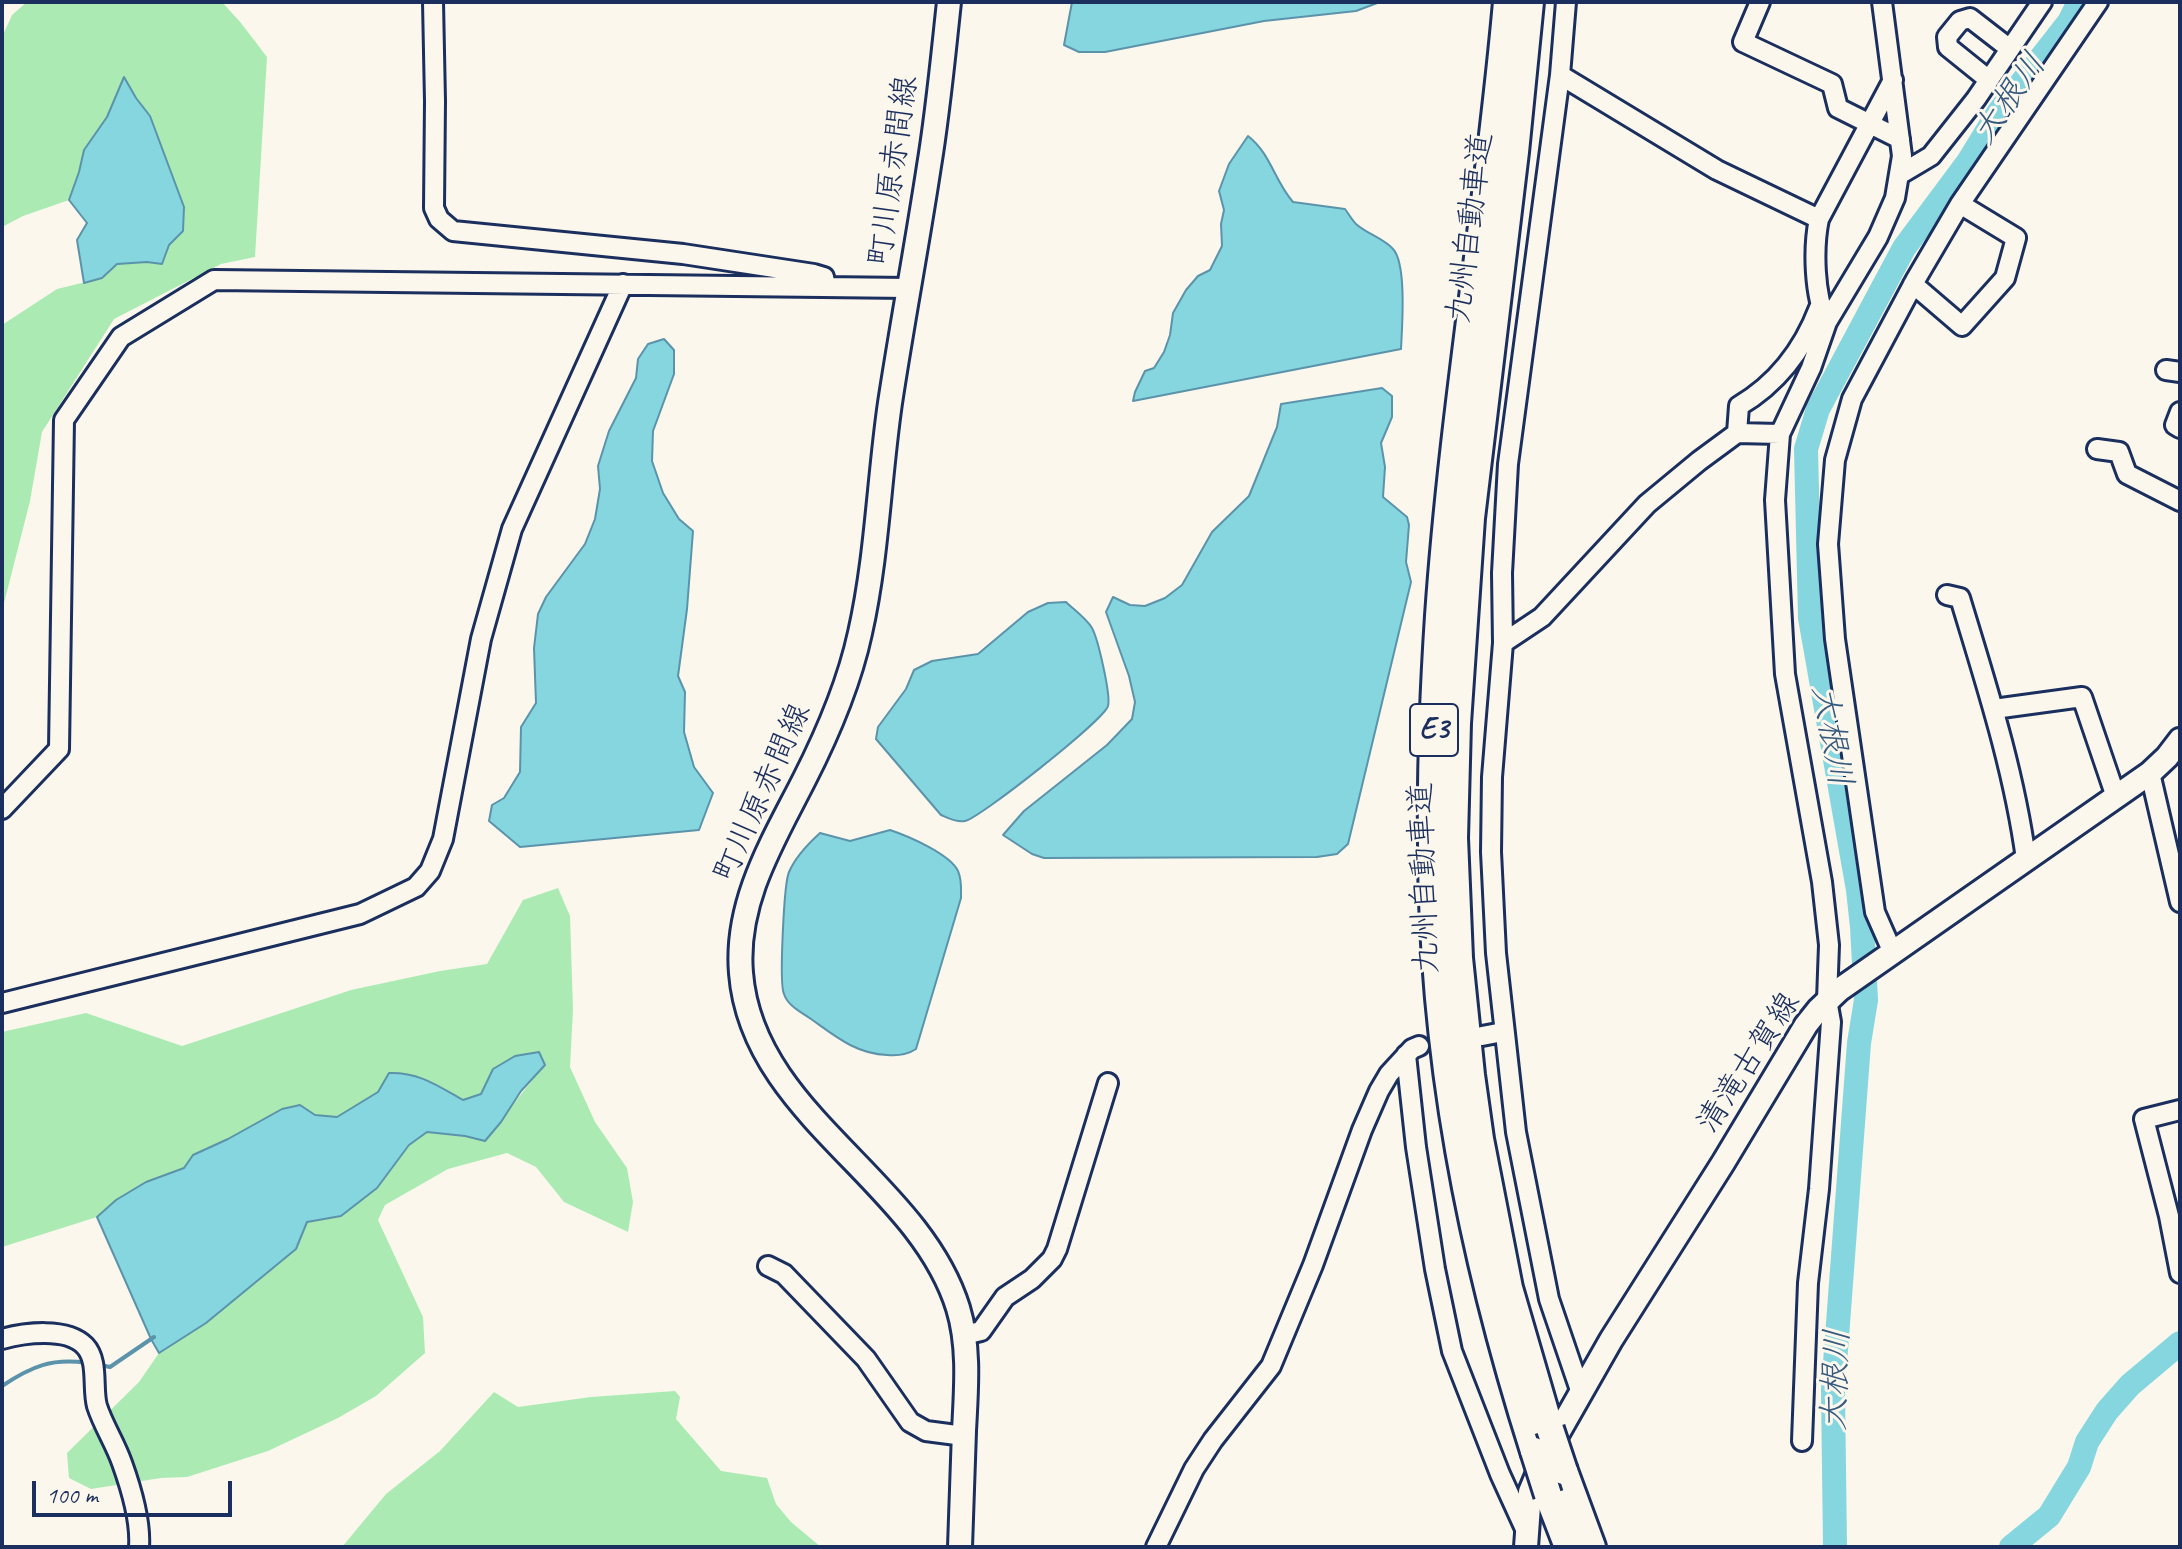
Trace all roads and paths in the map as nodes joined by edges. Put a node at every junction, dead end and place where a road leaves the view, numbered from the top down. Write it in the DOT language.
graph roads {
  1 [pos="433,2"];
  2 [pos="949,2"];
  3 [pos="1507,2"];
  4 [pos="1530,2"];
  5 [pos="1566,2"];
  6 [pos="1760,2"];
  7 [pos="1882,2"];
  8 [pos="2042,2"];
  9 [pos="2098,2"];
  10 [pos="2010,49"];
  11 [pos="1560,75"];
  12 [pos="1893,80"];
  13 [pos="1989,80"];
  14 [pos="1870,123"];
  15 [pos="1900,139"];
  16 [pos="1899,175"];
  17 [pos="1960,204"];
  18 [pos="1819,219"];
  19 [pos="623,284"];
  20 [pos="1913,284"];
  21 [pos="826,286"];
  22 [pos="909,288"];
  23 [pos="1823,314"];
  24 [pos="2180,412"];
  25 [pos="2180,428"];
  26 [pos="1737,433"];
  27 [pos="1780,434"];
  28 [pos="2097,449"];
  29 [pos="2180,501"];
  30 [pos="1947,595"];
  31 [pos="1503,643"];
  32 [pos="1994,709"];
  33 [pos="2180,740"];
  34 [pos="2150,773"];
  35 [pos="2116,797"];
  36 [pos="2,809"];
  37 [pos="2026,859"];
  38 [pos="2179,891"];
  39 [pos="1893,953"];
  40 [pos="1833,995"];
  41 [pos="2,1003"];
  42 [pos="1503,1032"];
  43 [pos="1482,1036"];
  44 [pos="1108,1083"];
  45 [pos="2180,1110"];
  46 [pos="768,1266"];
  47 [pos="2180,1273"];
  48 [pos="964,1335"];
  49 [pos="2,1339"];
  50 [pos="1581,1393"];
  51 [pos="964,1436"];
  52 [pos="1802,1441"];
  53 [pos="1526,1539"];
  54 [pos="139,1547"];
  55 [pos="960,1547"];
  56 [pos="1156,1547"];
  57 [pos="1568,1547"];
  58 [pos="1592,1547"];
  1 -- 21 [label="street"];
  2 -- 22 [label="main road, 町川原赤間線"];
  3 -- 57 [label="highway, 九州自動車道 / E3, bridge"];
  4 -- 58 [label="highway, 九州自動車道 / E3, bridge"];
  5 -- 11 [label="street"];
  6 -- 14 [label="street"];
  7 -- 12 [label="street"];
  8 -- 10 [label="street"];
  9 -- 17 [label="street"];
  10 -- 13 [label="street"];
  10 -- 13 [label="street"];
  11 -- 18 [label="street"];
  11 -- 31 [label="street"];
  12 -- 14 [label="street"];
  12 -- 15 [label="street"];
  13 -- 16 [label="street"];
  14 -- 15 [label="street"];
  14 -- 18 [label="street"];
  15 -- 16 [label="street"];
  16 -- 23 [label="street"];
  17 -- 20 [label="street"];
  17 -- 20 [label="street"];
  18 -- 23 [label="street"];
  19 -- 21 [label="street"];
  19 -- 36 [label="street"];
  19 -- 41 [label="street"];
  20 -- 39 [label="street"];
  21 -- 22 [label="street"];
  22 -- 48 [label="main road, 町川原赤間線"];
  23 -- 26 [label="street"];
  23 -- 27 [label="street"];
  24 -- 25 [label="street"];
  26 -- 27 [label="street"];
  26 -- 31 [label="street"];
  27 -- 40 [label="street"];
  28 -- 29 [label="street"];
  30 -- 32 [label="street"];
  31 -- 42 [label="street"];
  32 -- 35 [label="street"];
  32 -- 37 [label="street"];
  33 -- 34 [label="main road, 清滝古賀線"];
  34 -- 35 [label="main road, 清滝古賀線"];
  34 -- 38 [label="street"];
  35 -- 37 [label="main road, 清滝古賀線"];
  37 -- 39 [label="main road, 清滝古賀線"];
  39 -- 40 [label="main road, 清滝古賀線"];
  40 -- 50 [label="main road, 清滝古賀線"];
  40 -- 52 [label="street"];
  42 -- 43 [label="street"];
  42 -- 50 [label="street"];
  44 -- 48 [label="street"];
  45 -- 47 [label="street"];
  46 -- 51 [label="street"];
  48 -- 51 [label="main road, 町川原赤間線"];
  49 -- 54 [label="street"];
  50 -- 53 [label="main road, 清滝古賀線"];
  51 -- 55 [label="main road, 町川原赤間線"];
  53 -- 56 [label="street"];
}
